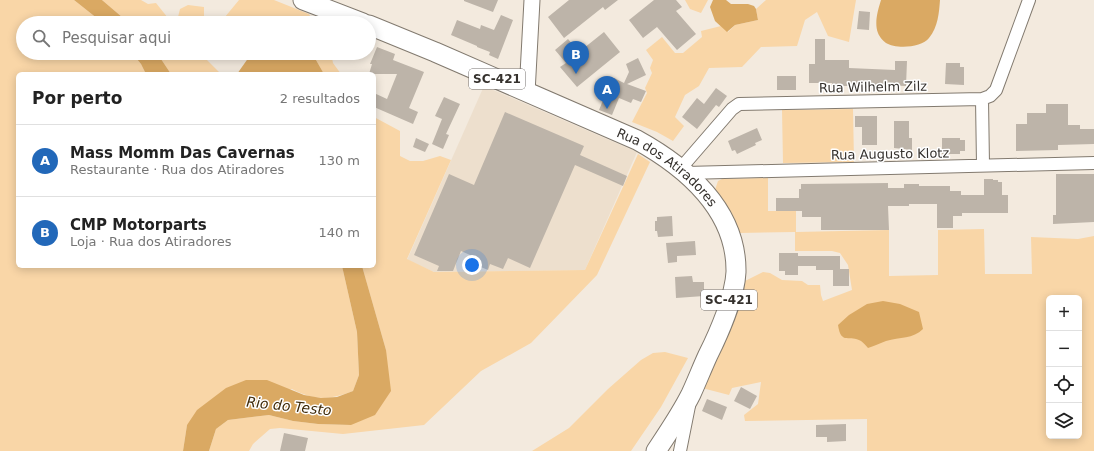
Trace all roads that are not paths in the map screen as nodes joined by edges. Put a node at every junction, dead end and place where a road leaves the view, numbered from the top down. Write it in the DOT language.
graph roads {
  1 [pos="303,0"];
  2 [pos="532,0"];
  3 [pos="1029,0"];
  4 [pos="345,16"];
  5 [pos="376,28"];
  6 [pos="527,93"];
  7 [pos="982,99"];
  8 [pos="1094,162"];
  9 [pos="983,165"];
  10 [pos="683,171"];
  11 [pos="691,395"];
  12 [pos="656,451"];
  13 [pos="680,451"];
  1 -- 4 [label="main road"];
  2 -- 6 [label="street"];
  3 -- 7 [label="street"];
  5 -- 6 [label="main road, Rua dos Atiradores / SC-421"];
  6 -- 10 [label="main road, Rua dos Atiradores / SC-421"];
  7 -- 9 [label="street"];
  7 -- 10 [label="street, Rua Wilhelm Zilz"];
  8 -- 9 [label="street, Rua Augusto Klotz"];
  9 -- 10 [label="street, Rua Augusto Klotz"];
  10 -- 11 [label="main road, Rua dos Atiradores / SC-421"];
  11 -- 12 [label="main road, Rua dos Atiradores / SC-421"];
  11 -- 13 [label="street"];
}
